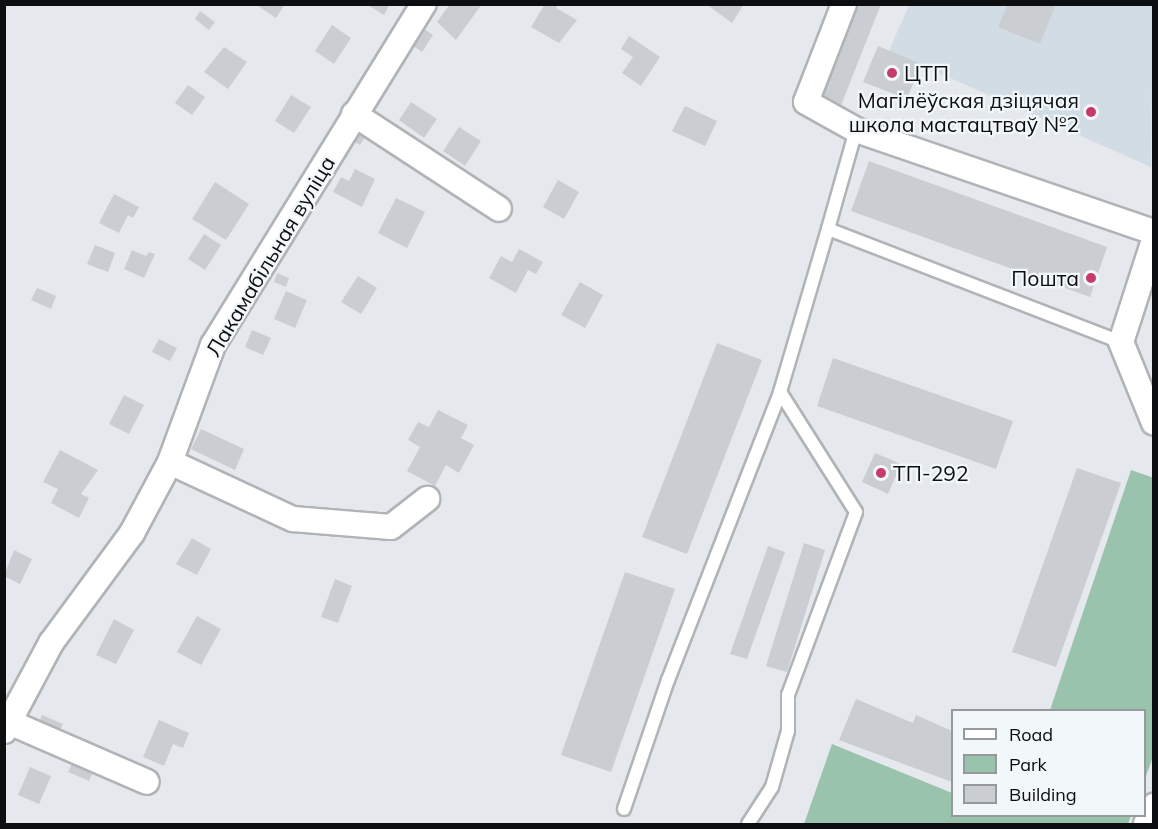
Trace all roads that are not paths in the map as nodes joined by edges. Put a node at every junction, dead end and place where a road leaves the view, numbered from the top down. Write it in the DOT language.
graph roads {
  1 [pos="424,4"];
  2 [pos="844,4"];
  3 [pos="354,114"];
  4 [pos="856,130"];
  5 [pos="499,209"];
  6 [pos="828,229"];
  7 [pos="1154,232"];
  8 [pos="1154,240"];
  9 [pos="1121,342"];
  10 [pos="780,392"];
  11 [pos="1154,423"];
  12 [pos="170,462"];
  13 [pos="428,500"];
  14 [pos="7,727"];
  15 [pos="147,782"];
  16 [pos="1154,806"];
  17 [pos="624,809"];
  18 [pos="748,825"];
  19 [pos="1146,825"];
  1 -- 3 [label="street, Лакамабільная вуліца"];
  2 -- 4 [label="street"];
  3 -- 5 [label="street"];
  3 -- 12 [label="street, Лакамабільная вуліца"];
  4 -- 6 [label="lane"];
  4 -- 7 [label="street"];
  6 -- 9 [label="lane"];
  6 -- 10 [label="lane"];
  8 -- 9 [label="street"];
  9 -- 11 [label="street"];
  10 -- 17 [label="lane"];
  10 -- 18 [label="lane"];
  12 -- 13 [label="street"];
  12 -- 14 [label="street, Лакамабільная вуліца"];
  14 -- 15 [label="street"];
  16 -- 19 [label="street"];
}
